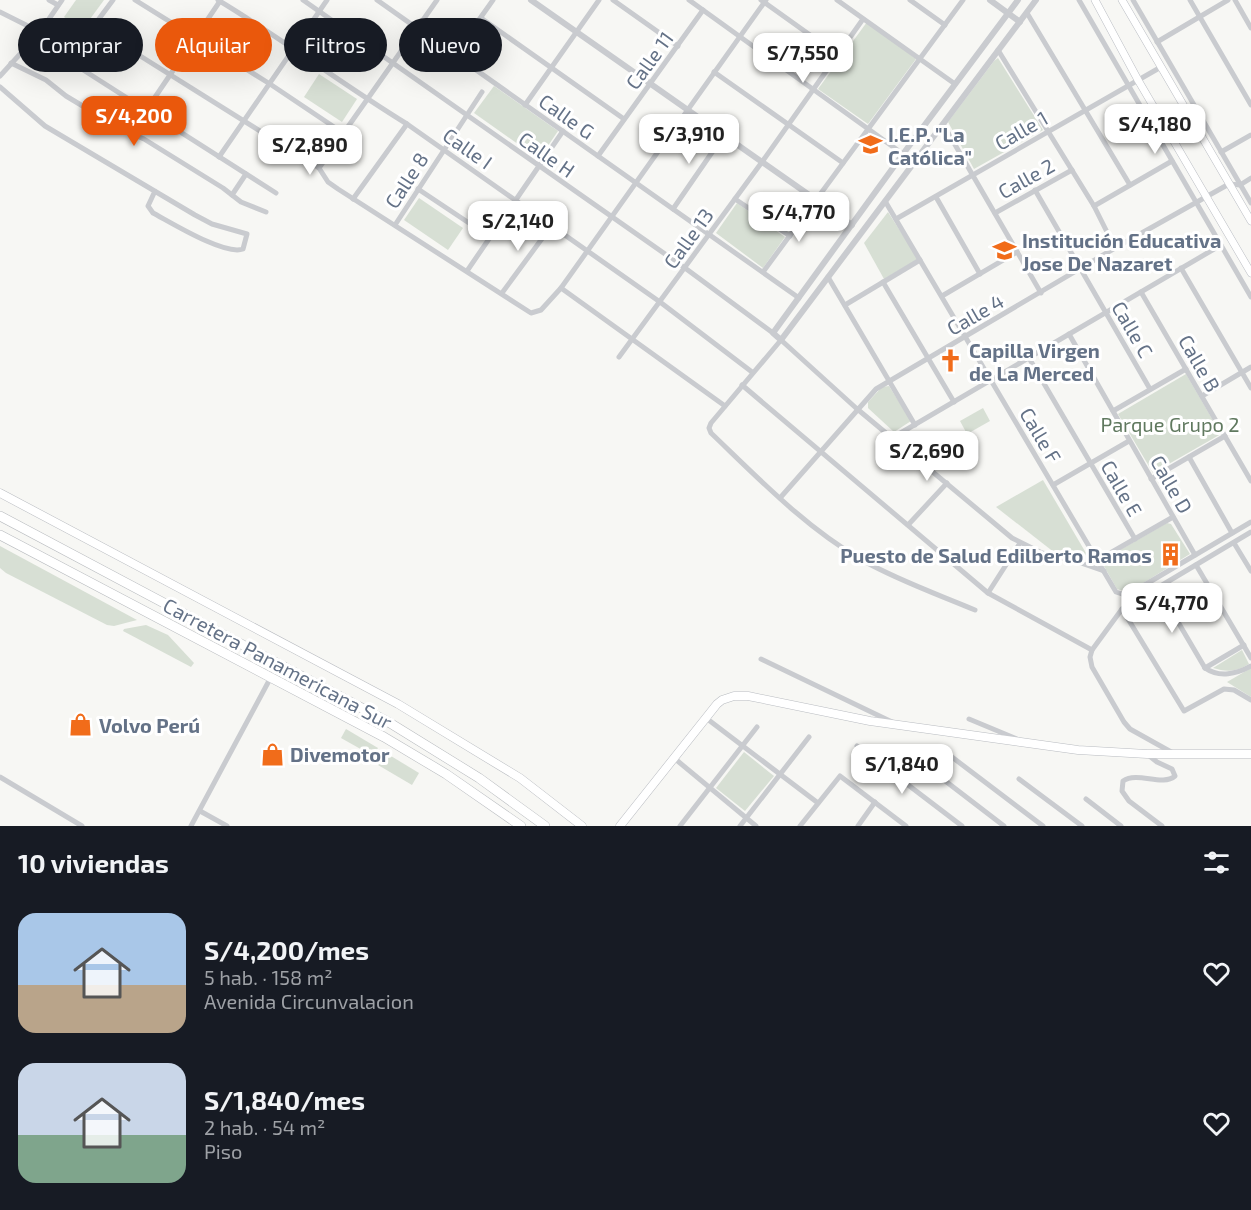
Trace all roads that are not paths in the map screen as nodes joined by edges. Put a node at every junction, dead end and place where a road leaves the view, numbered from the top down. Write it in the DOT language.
graph roads {
  1 [pos="49,0"];
  2 [pos="113,0"];
  3 [pos="135,0"];
  4 [pos="303,0"];
  5 [pos="327,0"];
  6 [pos="437,0"];
  7 [pos="493,0"];
  8 [pos="531,0"];
  9 [pos="599,0"];
  10 [pos="613,0"];
  11 [pos="689,0"];
  12 [pos="837,0"];
  13 [pos="910,0"];
  14 [pos="963,0"];
  15 [pos="990,0"];
  16 [pos="1018,0"];
  17 [pos="1036,0"];
  18 [pos="1079,0"];
  19 [pos="1095,0"];
  20 [pos="1122,0"];
  21 [pos="1133,0"];
  22 [pos="1190,0"];
  23 [pos="1228,0"];
  24 [pos="1235,0"];
  25 [pos="219,1"];
  26 [pos="380,1"];
  27 [pos="764,1"];
  28 [pos="60,3"];
  29 [pos="703,10"];
  30 [pos="319,11"];
  31 [pos="0,12"];
  32 [pos="1008,13"];
  33 [pos="1027,13"];
  34 [pos="1199,17"];
  35 [pos="50,18"];
  36 [pos="100,18"];
  37 [pos="164,18"];
  38 [pos="208,18"];
  39 [pos="314,18"];
  40 [pos="403,18"];
  41 [pos="424,18"];
  42 [pos="481,18"];
  43 [pos="863,19"];
  44 [pos="18,21"];
  45 [pos="1020,22"];
  46 [pos="945,25"];
  47 [pos="1251,27"];
  48 [pos="576,32"];
  49 [pos="502,33"];
  50 [pos="740,37"];
  51 [pos="1157,42"];
  52 [pos="284,43"];
  53 [pos="678,46"];
  54 [pos="998,50"];
  55 [pos="399,54"];
  56 [pos="838,55"];
  57 [pos="18,56"];
  58 [pos="143,57"];
  59 [pos="920,59"];
  60 [pos="11,63"];
  61 [pos="393,63"];
  62 [pos="284,64"];
  63 [pos="1161,67"];
  64 [pos="551,69"];
  65 [pos="87,72"];
  66 [pos="251,72"];
  67 [pos="327,72"];
  68 [pos="478,72"];
  69 [pos="714,72"];
  70 [pos="170,74"];
  71 [pos="0,76"];
  72 [pos="1138,80"];
  73 [pos="270,84"];
  74 [pos="651,84"];
  75 [pos="955,84"];
  76 [pos="1128,86"];
  77 [pos="0,87"];
  78 [pos="813,89"];
  79 [pos="482,92"];
  80 [pos="368,100"];
  81 [pos="525,105"];
  82 [pos="1251,105"];
  83 [pos="147,109"];
  84 [pos="687,109"];
  85 [pos="1085,110"];
  86 [pos="467,116"];
  87 [pos="624,119"];
  88 [pos="245,121"];
  89 [pos="407,124"];
  90 [pos="788,124"];
  91 [pos="943,124"];
  92 [pos="868,129"];
  93 [pos="563,131"];
  94 [pos="1047,131"];
  95 [pos="343,133"];
  96 [pos="724,135"];
  97 [pos="1251,135"];
  98 [pos="444,150"];
  99 [pos="1221,152"];
  100 [pos="903,154"];
  101 [pos="598,156"];
  102 [pos="219,157"];
  103 [pos="1172,161"];
  104 [pos="762,162"];
  105 [pos="843,163"];
  106 [pos="539,166"];
  107 [pos="319,168"];
  108 [pos="1072,170"];
  109 [pos="246,174"];
  110 [pos="973,175"];
  111 [pos="1251,178"];
  112 [pos="636,183"];
  113 [pos="1229,184"];
  114 [pos="1240,184"];
  115 [pos="1130,185"];
  116 [pos="418,189"];
  117 [pos="1035,190"];
  118 [pos="154,191"];
  119 [pos="276,193"];
  120 [pos="232,195"];
  121 [pos="936,196"];
  122 [pos="1207,197"];
  123 [pos="353,199"];
  124 [pos="735,199"];
  125 [pos="516,200"];
  126 [pos="817,200"];
  127 [pos="885,201"];
  128 [pos="1196,203"];
  129 [pos="1251,203"];
  130 [pos="1094,206"];
  131 [pos="673,208"];
  132 [pos="266,212"];
  133 [pos="995,213"];
  134 [pos="612,217"];
  135 [pos="896,219"];
  136 [pos="1251,221"];
  137 [pos="395,225"];
  138 [pos="552,225"];
  139 [pos="852,225"];
  140 [pos="710,234"];
  141 [pos="790,236"];
  142 [pos="490,237"];
  143 [pos="1221,245"];
  144 [pos="1115,248"];
  145 [pos="587,251"];
  146 [pos="1017,252"];
  147 [pos="920,260"];
  148 [pos="684,268"];
  149 [pos="1181,268"];
  150 [pos="1081,270"];
  151 [pos="467,271"];
  152 [pos="764,272"];
  153 [pos="1251,273"];
  154 [pos="980,274"];
  155 [pos="828,277"];
  156 [pos="883,282"];
  157 [pos="561,288"];
  158 [pos="1141,292"];
  159 [pos="502,293"];
  160 [pos="1041,293"];
  161 [pos="942,296"];
  162 [pos="799,297"];
  163 [pos="1251,297"];
  164 [pos="660,302"];
  165 [pos="845,305"];
  166 [pos="1106,313"];
  167 [pos="773,333"];
  168 [pos="1069,334"];
  169 [pos="966,337"];
  170 [pos="633,339"];
  171 [pos="781,340"];
  172 [pos="619,357"];
  173 [pos="928,358"];
  174 [pos="1029,358"];
  175 [pos="1251,367"];
  176 [pos="1186,369"];
  177 [pos="752,372"];
  178 [pos="1242,372"];
  179 [pos="889,380"];
  180 [pos="991,380"];
  181 [pos="742,385"];
  182 [pos="1251,388"];
  183 [pos="1150,389"];
  184 [pos="1202,396"];
  185 [pos="954,402"];
  186 [pos="725,406"];
  187 [pos="856,408"];
  188 [pos="1113,411"];
  189 [pos="915,425"];
  190 [pos="1225,436"];
  191 [pos="892,438"];
  192 [pos="1130,441"];
  193 [pos="820,451"];
  194 [pos="1189,457"];
  195 [pos="1090,464"];
  196 [pos="1151,478"];
  197 [pos="1251,481"];
  198 [pos="946,483"];
  199 [pos="1053,485"];
  200 [pos="0,493"];
  201 [pos="780,498"];
  202 [pos="0,516"];
  203 [pos="1173,517"];
  204 [pos="1251,522"];
  205 [pos="908,525"];
  206 [pos="1251,532"];
  207 [pos="1232,534"];
  208 [pos="0,535"];
  209 [pos="1134,539"];
  210 [pos="1020,543"];
  211 [pos="1234,543"];
  212 [pos="1195,555"];
  213 [pos="1098,560"];
  214 [pos="1196,566"];
  215 [pos="1104,571"];
  216 [pos="1251,572"];
  217 [pos="1158,588"];
  218 [pos="988,593"];
  219 [pos="1122,609"];
  220 [pos="975,610"];
  221 [pos="1244,645"];
  222 [pos="1092,650"];
  223 [pos="1251,658"];
  224 [pos="761,659"];
  225 [pos="1251,666"];
  226 [pos="1205,668"];
  227 [pos="271,676"];
  228 [pos="1251,700"];
  229 [pos="706,718"];
  230 [pos="969,718"];
  231 [pos="897,725"];
  232 [pos="757,727"];
  233 [pos="809,737"];
  234 [pos="1025,742"];
  235 [pos="743,746"];
  236 [pos="857,746"];
  237 [pos="945,751"];
  238 [pos="1147,754"];
  239 [pos="1176,754"];
  240 [pos="1251,754"];
  241 [pos="674,758"];
  242 [pos="931,770"];
  243 [pos="781,774"];
  244 [pos="0,777"];
  245 [pos="1019,779"];
  246 [pos="710,788"];
  247 [pos="1086,799"];
  248 [pos="875,802"];
  249 [pos="818,803"];
  250 [pos="200,811"];
  251 [pos="747,818"];
  252 [pos="218,824"];
  253 [pos="82,826"];
  254 [pos="191,826"];
  255 [pos="227,826"];
  256 [pos="521,826"];
  257 [pos="545,826"];
  258 [pos="582,826"];
  259 [pos="620,826"];
  260 [pos="680,826"];
  261 [pos="740,826"];
  262 [pos="756,826"];
  263 [pos="800,826"];
  264 [pos="858,826"];
  265 [pos="906,826"];
  266 [pos="962,826"];
  267 [pos="1004,826"];
  268 [pos="1043,826"];
  269 [pos="1082,826"];
  270 [pos="1121,826"];
  271 [pos="1162,826"];
  1 -- 28 [label="street"];
  2 -- 36 [label="street"];
  3 -- 37 [label="street"];
  4 -- 30 [label="street, Calle H"];
  5 -- 30 [label="street"];
  6 -- 41 [label="street"];
  7 -- 42 [label="street"];
  8 -- 48 [label="street"];
  9 -- 48 [label="street"];
  10 -- 53 [label="street"];
  11 -- 29 [label="street"];
  12 -- 43 [label="street"];
  13 -- 46 [label="street"];
  14 -- 46 [label="street"];
  15 -- 32 [label="street"];
  16 -- 32 [label="street"];
  17 -- 33 [label="street"];
  18 -- 76 [label="street"];
  19 -- 72 [label="main road"];
  20 -- 63 [label="main road"];
  21 -- 51 [label="street"];
  22 -- 34 [label="street"];
  23 -- 34 [label="street"];
  24 -- 47 [label="street"];
  25 -- 38 [label="street"];
  25 -- 52 [label="street, Calle I"];
  26 -- 40 [label="street, Calle G"];
  27 -- 50 [label="street"];
  27 -- 56 [label="street"];
  28 -- 35 [label="street"];
  29 -- 50 [label="street"];
  29 -- 53 [label="street, Calle 11"];
  30 -- 39 [label="street"];
  30 -- 61 [label="street, Calle H"];
  31 -- 44 [label="street"];
  32 -- 45 [label="street"];
  32 -- 75 [label="street"];
  33 -- 45 [label="street"];
  33 -- 85 [label="street"];
  34 -- 51 [label="street"];
  34 -- 82 [label="street"];
  43 -- 56 [label="street, Calle 13"];
  43 -- 59 [label="street"];
  45 -- 54 [label="street"];
  46 -- 59 [label="street"];
  48 -- 64 [label="street"];
  48 -- 74 [label="street"];
  49 -- 64 [label="street"];
  50 -- 69 [label="street"];
  50 -- 78 [label="street"];
  51 -- 99 [label="street"];
  53 -- 74 [label="street, Calle 11"];
  54 -- 91 [label="street"];
  54 -- 94 [label="street"];
  55 -- 61 [label="street"];
  56 -- 78 [label="street, Calle 13"];
  57 -- 60 [label="street"];
  58 -- 70 [label="street"];
  59 -- 75 [label="street"];
  59 -- 92 [label="street"];
  60 -- 71 [label="street"];
  60 -- 120 [label="street"];
  61 -- 80 [label="street"];
  61 -- 86 [label="street, Calle H"];
  62 -- 73 [label="street"];
  63 -- 72 [label="street, Calle 1"];
  63 -- 113 [label="main road"];
  64 -- 81 [label="street"];
  64 -- 87 [label="street"];
  65 -- 83 [label="street"];
  66 -- 73 [label="street"];
  67 -- 80 [label="street, Calle I"];
  68 -- 81 [label="street, Calle G"];
  69 -- 84 [label="street"];
  69 -- 90 [label="street"];
  70 -- 83 [label="street"];
  70 -- 88 [label="street"];
  72 -- 76 [label="street, Calle 1"];
  72 -- 122 [label="main road"];
  73 -- 88 [label="street"];
  73 -- 95 [label="street"];
  74 -- 84 [label="street"];
  74 -- 87 [label="street, Calle 11"];
  75 -- 100 [label="street"];
  76 -- 85 [label="street, Calle 1"];
  76 -- 103 [label="street"];
  77 -- 118 [label="street"];
  78 -- 90 [label="street, Calle 13"];
  78 -- 92 [label="street"];
  79 -- 86 [label="street, Calle 8"];
  80 -- 89 [label="street, Calle I"];
  80 -- 95 [label="street"];
  81 -- 93 [label="street, Calle G"];
  83 -- 102 [label="street"];
  84 -- 96 [label="street"];
  84 -- 112 [label="street"];
  85 -- 94 [label="street, Calle 1"];
  85 -- 115 [label="street"];
  86 -- 98 [label="street, Calle 8"];
  86 -- 106 [label="street, Calle H"];
  87 -- 101 [label="street, Calle 11"];
  88 -- 102 [label="street"];
  88 -- 107 [label="street"];
  89 -- 98 [label="street, Calle I"];
  89 -- 123 [label="street"];
  90 -- 104 [label="street, Calle 13"];
  90 -- 105 [label="street"];
  91 -- 110 [label="street"];
  91 -- 127 [label="street"];
  92 -- 100 [label="street"];
  92 -- 105 [label="street"];
  93 -- 101 [label="street, Calle G"];
  93 -- 106 [label="street"];
  94 -- 108 [label="street"];
  94 -- 110 [label="street, Calle 1"];
  95 -- 107 [label="street"];
  96 -- 104 [label="street"];
  96 -- 131 [label="street"];
  97 -- 99 [label="street"];
  98 -- 116 [label="street, Calle 8"];
  98 -- 125 [label="street, Calle I"];
  99 -- 114 [label="street"];
  100 -- 139 [label="street"];
  101 -- 112 [label="street, Calle G"];
  102 -- 109 [label="street"];
  103 -- 115 [label="street"];
  103 -- 128 [label="street"];
  104 -- 124 [label="street, Calle 13"];
  104 -- 126 [label="street"];
  105 -- 126 [label="street"];
  106 -- 125 [label="street"];
  106 -- 134 [label="street, Calle H"];
  107 -- 123 [label="street"];
  108 -- 117 [label="street, Calle 2"];
  108 -- 130 [label="street"];
  109 -- 119 [label="street"];
  109 -- 120 [label="street"];
  110 -- 121 [label="street, Calle 1"];
  110 -- 133 [label="street"];
  111 -- 114 [label="street"];
  112 -- 131 [label="street, Calle G"];
  112 -- 134 [label="street"];
  113 -- 114 [label="street"];
  113 -- 122 [label="street, Calle 4"];
  113 -- 136 [label="main road"];
  114 -- 129 [label="street"];
  115 -- 130 [label="street"];
  116 -- 137 [label="street, Calle 8"];
  116 -- 142 [label="street"];
  117 -- 133 [label="street, Calle 2"];
  117 -- 150 [label="street, Calle C"];
  118 -- 118 [label="street"];
  120 -- 132 [label="street"];
  121 -- 135 [label="street, Calle 1"];
  121 -- 154 [label="street"];
  122 -- 128 [label="street, Calle 4"];
  122 -- 153 [label="main road"];
  123 -- 137 [label="street"];
  124 -- 140 [label="street, Calle 13"];
  124 -- 141 [label="street"];
  125 -- 138 [label="street, Calle I"];
  125 -- 142 [label="street"];
  126 -- 139 [label="street"];
  126 -- 141 [label="street"];
  127 -- 135 [label="street, Calle F"];
  127 -- 155 [label="street"];
  128 -- 143 [label="street"];
  128 -- 144 [label="street, Calle 4"];
  130 -- 144 [label="street"];
  131 -- 140 [label="street, Calle G"];
  133 -- 146 [label="street"];
  134 -- 145 [label="street"];
  134 -- 148 [label="street, Calle H"];
  135 -- 147 [label="street, Calle F"];
  137 -- 151 [label="street"];
  138 -- 145 [label="street, Calle I"];
  138 -- 159 [label="street"];
  139 -- 162 [label="street"];
  140 -- 148 [label="street, Calle 13"];
  140 -- 152 [label="street, Calle G"];
  141 -- 152 [label="street"];
  142 -- 151 [label="street"];
  143 -- 149 [label="street"];
  143 -- 163 [label="street"];
  144 -- 150 [label="street, Calle 4"];
  145 -- 157 [label="street"];
  145 -- 164 [label="street, Calle I"];
  146 -- 154 [label="street"];
  146 -- 160 [label="street"];
  147 -- 156 [label="street"];
  147 -- 161 [label="street, Calle F"];
  148 -- 164 [label="street, Calle 13"];
  148 -- 167 [label="street, Calle H"];
  149 -- 158 [label="street"];
  149 -- 178 [label="street"];
  150 -- 160 [label="street, Calle 4"];
  150 -- 166 [label="street, Calle C"];
  151 -- 159 [label="street"];
  152 -- 162 [label="street, Calle G"];
  154 -- 161 [label="street"];
  155 -- 165 [label="street"];
  155 -- 171 [label="street"];
  156 -- 165 [label="street"];
  156 -- 173 [label="street"];
  157 -- 159 [label="street"];
  157 -- 170 [label="street"];
  158 -- 166 [label="street"];
  158 -- 176 [label="street, Calle B"];
  160 -- 169 [label="street, Calle 4"];
  161 -- 169 [label="street, Calle F"];
  162 -- 167 [label="street"];
  164 -- 170 [label="street, Calle 13"];
  164 -- 177 [label="street, Calle I"];
  165 -- 179 [label="street"];
  166 -- 168 [label="street"];
  166 -- 183 [label="street, Calle C"];
  167 -- 171 [label="street"];
  168 -- 174 [label="street"];
  168 -- 188 [label="street, Calle D"];
  169 -- 173 [label="street, Calle 4"];
  169 -- 180 [label="street, Calle F"];
  170 -- 172 [label="street, Calle 13"];
  170 -- 186 [label="street"];
  171 -- 177 [label="street"];
  171 -- 187 [label="street"];
  173 -- 179 [label="street, Calle 4"];
  173 -- 185 [label="street"];
  174 -- 180 [label="street"];
  174 -- 195 [label="street, Calle E"];
  175 -- 178 [label="street"];
  176 -- 183 [label="street"];
  176 -- 184 [label="street, Calle B"];
  177 -- 181 [label="street"];
  178 -- 182 [label="street"];
  178 -- 184 [label="street"];
  179 -- 187 [label="street, Calle 4"];
  179 -- 189 [label="street"];
  180 -- 185 [label="street"];
  180 -- 199 [label="street, Calle F"];
  181 -- 186 [label="street"];
  181 -- 193 [label="street"];
  183 -- 188 [label="street"];
  184 -- 190 [label="street, Calle B"];
  185 -- 189 [label="street"];
  186 -- 201 [label="street"];
  187 -- 191 [label="street"];
  187 -- 193 [label="street, Calle 4"];
  188 -- 192 [label="street, Calle D"];
  189 -- 191 [label="street"];
  190 -- 194 [label="street"];
  190 -- 197 [label="street, Calle B"];
  191 -- 198 [label="street"];
  192 -- 195 [label="street"];
  192 -- 196 [label="street, Calle D"];
  193 -- 201 [label="street, Calle 4"];
  193 -- 205 [label="street"];
  194 -- 196 [label="street"];
  194 -- 207 [label="street"];
  195 -- 199 [label="street"];
  195 -- 209 [label="street, Calle E"];
  196 -- 203 [label="street, Calle D"];
  198 -- 205 [label="street"];
  198 -- 210 [label="street"];
  199 -- 213 [label="street, Calle F"];
  200 -- 258 [label="main road"];
  201 -- 220 [label="street"];
  202 -- 257 [label="highway, Carretera Panamericana Sur"];
  203 -- 209 [label="street"];
  203 -- 212 [label="street, Calle D"];
  204 -- 207 [label="street"];
  205 -- 218 [label="street"];
  206 -- 211 [label="street"];
  207 -- 212 [label="street"];
  208 -- 227 [label="highway, Carretera Panamericana Sur"];
  209 -- 213 [label="street"];
  210 -- 215 [label="street"];
  210 -- 218 [label="street"];
  211 -- 214 [label="street"];
  211 -- 216 [label="street"];
  212 -- 215 [label="street, Calle F"];
  213 -- 215 [label="street, Calle F"];
  214 -- 217 [label="street"];
  214 -- 221 [label="street"];
  217 -- 219 [label="street"];
  217 -- 226 [label="street"];
  218 -- 222 [label="street"];
  219 -- 222 [label="street"];
  219 -- 228 [label="street"];
  221 -- 223 [label="street"];
  221 -- 226 [label="street"];
  222 -- 239 [label="street"];
  224 -- 231 [label="street"];
  225 -- 226 [label="street"];
  227 -- 250 [label="street"];
  227 -- 256 [label="highway, Carretera Panamericana Sur"];
  229 -- 231 [label="main road"];
  229 -- 235 [label="street"];
  229 -- 241 [label="main road"];
  230 -- 234 [label="street"];
  231 -- 234 [label="main road"];
  232 -- 235 [label="street"];
  233 -- 243 [label="street"];
  234 -- 238 [label="main road"];
  235 -- 243 [label="street"];
  235 -- 246 [label="street"];
  236 -- 266 [label="street"];
  237 -- 268 [label="street"];
  238 -- 239 [label="main road"];
  238 -- 271 [label="street"];
  239 -- 240 [label="main road"];
  241 -- 246 [label="street"];
  241 -- 259 [label="main road"];
  242 -- 267 [label="street"];
  243 -- 249 [label="street"];
  243 -- 251 [label="street"];
  244 -- 253 [label="street"];
  245 -- 269 [label="street"];
  246 -- 251 [label="street"];
  246 -- 260 [label="street"];
  247 -- 270 [label="street"];
  248 -- 249 [label="street"];
  248 -- 264 [label="street"];
  248 -- 265 [label="street"];
  249 -- 263 [label="street"];
  250 -- 252 [label="street"];
  250 -- 254 [label="street"];
  251 -- 261 [label="street"];
  251 -- 262 [label="street"];
  252 -- 255 [label="street"];
}
